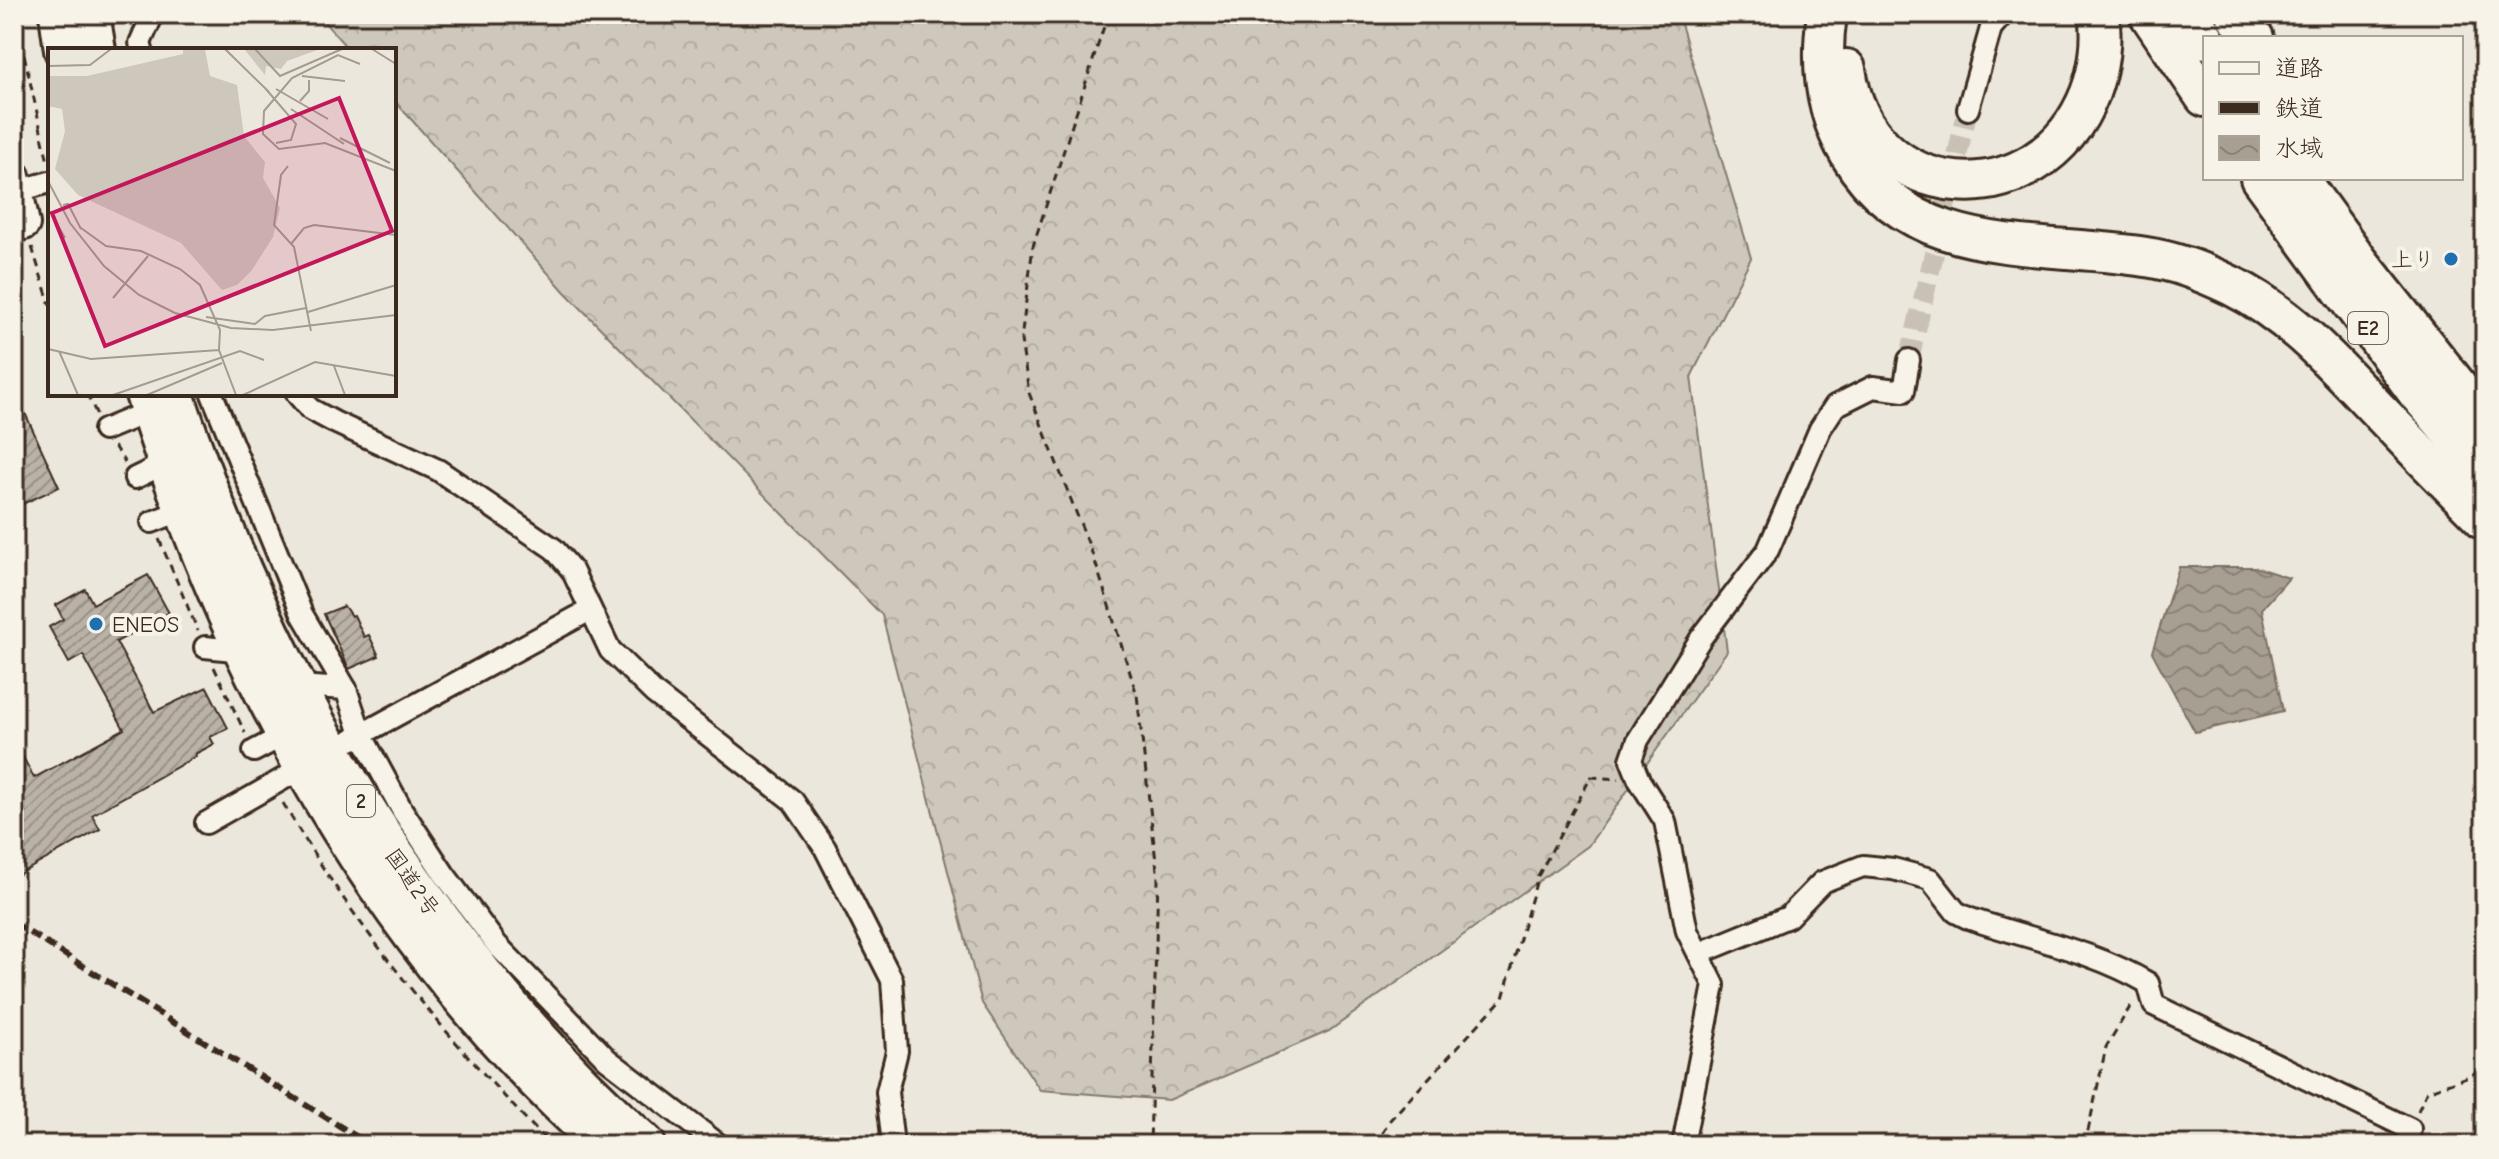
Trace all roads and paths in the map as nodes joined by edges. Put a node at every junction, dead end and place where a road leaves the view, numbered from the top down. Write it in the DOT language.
graph roads {
  1 [pos="15,14"];
  2 [pos="59,14"];
  3 [pos="90,14"];
  4 [pos="153,14"];
  5 [pos="1108,14"];
  6 [pos="1827,14"];
  7 [pos="1846,14"];
  8 [pos="2003,14"];
  9 [pos="2099,14"];
  10 [pos="2149,14"];
  11 [pos="2189,14"];
  12 [pos="2235,14"];
  13 [pos="2203,36"];
  14 [pos="2252,36"];
  15 [pos="64,48"];
  16 [pos="96,48"];
  17 [pos="141,48"];
  18 [pos="2203,94"];
  19 [pos="1968,109"];
  20 [pos="48,160"];
  21 [pos="2261,180"];
  22 [pos="2299,180"];
  23 [pos="48,182"];
  24 [pos="16,184"];
  25 [pos="19,226"];
  26 [pos="48,300"];
  27 [pos="1909,360"];
  28 [pos="213,396"];
  29 [pos="299,396"];
  30 [pos="156,400"];
  31 [pos="2485,421"];
  32 [pos="104,430"];
  33 [pos="2485,471"];
  34 [pos="2485,520"];
  35 [pos="590,610"];
  36 [pos="205,647"];
  37 [pos="243,651"];
  38 [pos="297,686"];
  39 [pos="346,689"];
  40 [pos="332,751"];
  41 [pos="1639,780"];
  42 [pos="206,823"];
  43 [pos="1700,953"];
  44 [pos="2148,983"];
  45 [pos="2485,1064"];
  46 [pos="2409,1137"];
  47 [pos="604,1145"];
  48 [pos="646,1145"];
  49 [pos="719,1145"];
  50 [pos="893,1145"];
  51 [pos="1150,1145"];
  52 [pos="1375,1145"];
  53 [pos="1683,1145"];
  54 [pos="2085,1145"];
  1 -- 20 [label="path"];
  2 -- 15 [label="highway"];
  3 -- 16 [label="highway"];
  4 -- 17 [label="street"];
  5 -- 51 [label="path"];
  6 -- 34 [label="highway"];
  7 -- 9 [label="highway"];
  8 -- 19 [label="street"];
  10 -- 18 [label="highway"];
  11 -- 13 [label="highway"];
  12 -- 14 [label="highway"];
  21 -- 33 [label="highway, E2"];
  22 -- 31 [label="highway, E2"];
  23 -- 24 [label="street"];
  24 -- 25 [label="main road"];
  25 -- 26 [label="path"];
  27 -- 41 [label="street"];
  28 -- 39 [label="street"];
  29 -- 35 [label="street"];
  30 -- 32 [label="street"];
  30 -- 37 [label="highway, 国道2号 / 2"];
  30 -- 38 [label="highway, 国道2号 / 2"];
  35 -- 40 [label="street"];
  35 -- 50 [label="street"];
  36 -- 37 [label="street"];
  37 -- 40 [label="highway, 国道2号 / 2"];
  38 -- 39 [label="street"];
  38 -- 40 [label="highway, 国道2号 / 2"];
  39 -- 40 [label="street"];
  40 -- 42 [label="street"];
  40 -- 47 [label="highway, 国道2号 / 2"];
  40 -- 48 [label="highway, 国道2号 / 2"];
  40 -- 49 [label="street"];
  41 -- 43 [label="street"];
  41 -- 52 [label="path"];
  43 -- 44 [label="street"];
  43 -- 53 [label="street"];
  44 -- 46 [label="street"];
  44 -- 54 [label="path"];
  45 -- 46 [label="path"];
}
